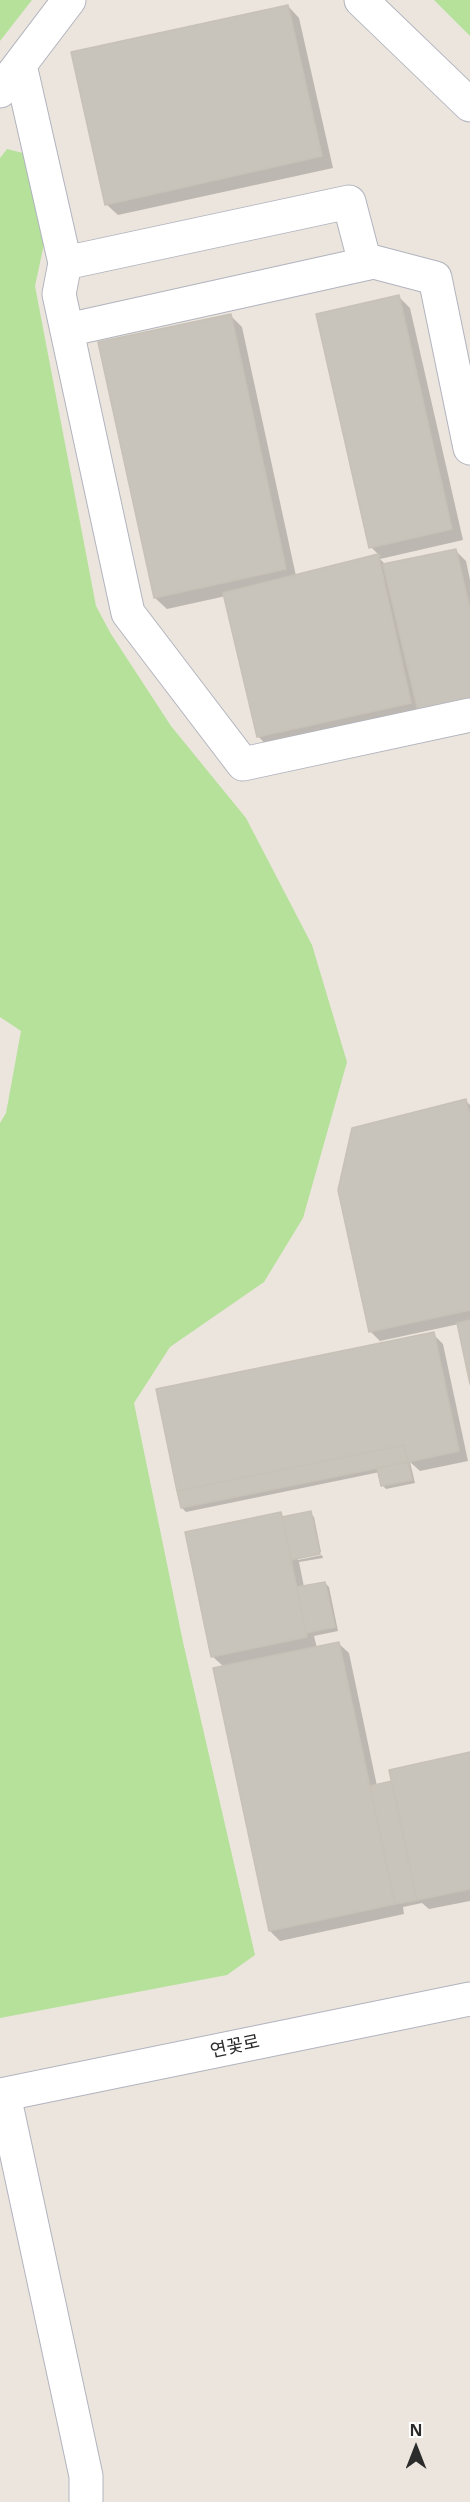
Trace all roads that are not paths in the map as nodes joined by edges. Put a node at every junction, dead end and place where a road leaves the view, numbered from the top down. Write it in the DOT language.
graph roads {
  1 [pos="69,0"];
  2 [pos="361,0"];
  3 [pos="20,65"];
  4 [pos="0,91"];
  5 [pos="470,105"];
  6 [pos="65,263"];
  7 [pos="365,263"];
  8 [pos="67,330"];
  9 [pos="470,448"];
  10 [pos="470,715"];
  11 [pos="470,1999"];
  12 [pos="2,2095"];
  13 [pos="86,2502"];
  1 -- 3 [label="street"];
  2 -- 5 [label="street"];
  3 -- 4 [label="street"];
  3 -- 6 [label="street"];
  6 -- 7 [label="street"];
  6 -- 8 [label="street"];
  7 -- 8 [label="street"];
  7 -- 9 [label="street"];
  8 -- 10 [label="street"];
  11 -- 12 [label="street, 연꽃로"];
  12 -- 13 [label="street"];
}
